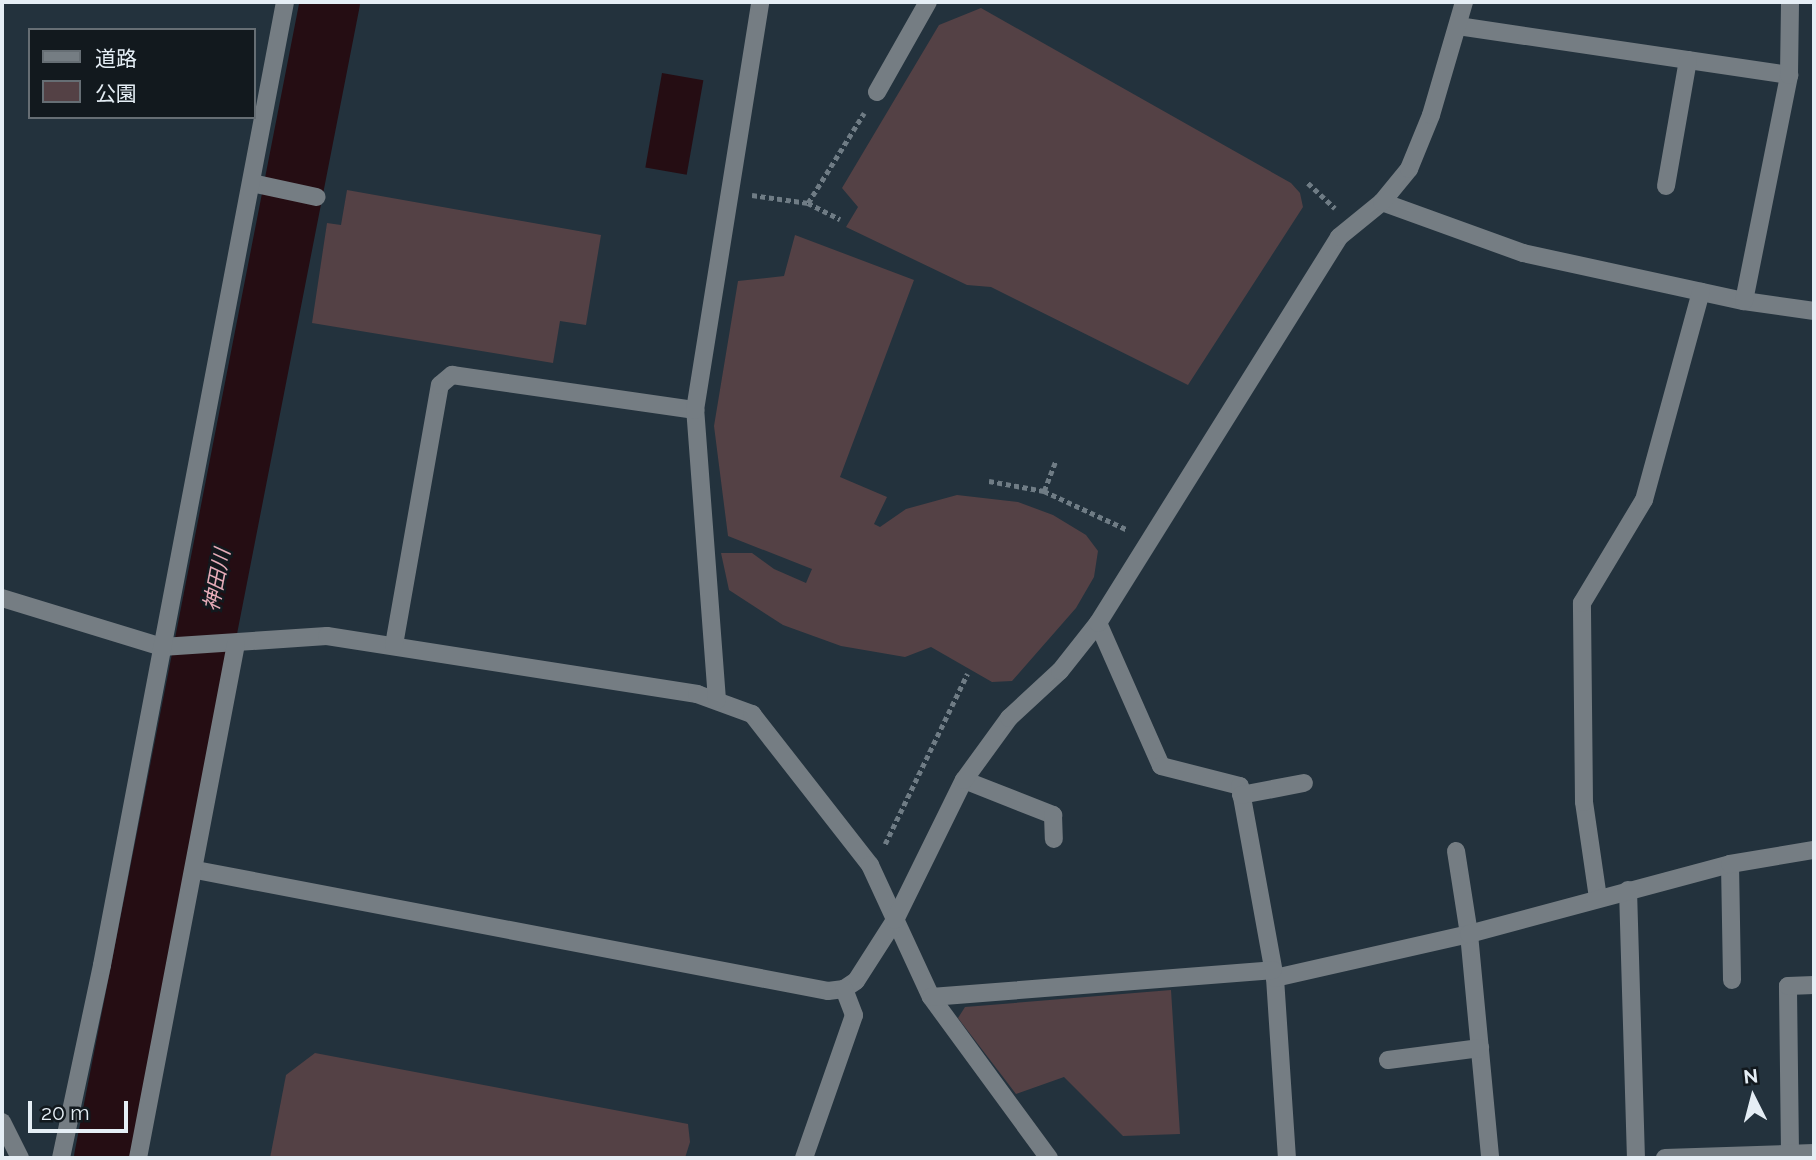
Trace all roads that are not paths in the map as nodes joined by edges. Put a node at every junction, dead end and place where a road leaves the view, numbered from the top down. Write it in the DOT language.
graph roads {
  1 [pos="285,2"];
  2 [pos="760,2"];
  3 [pos="928,2"];
  4 [pos="1464,2"];
  5 [pos="1790,2"];
  6 [pos="1458,26"];
  7 [pos="1688,60"];
  8 [pos="1788,75"];
  9 [pos="877,92"];
  10 [pos="260,184"];
  11 [pos="1666,186"];
  12 [pos="317,197"];
  13 [pos="1382,202"];
  14 [pos="1701,292"];
  15 [pos="1744,301"];
  16 [pos="1814,311"];
  17 [pos="695,410"];
  18 [pos="2,598"];
  19 [pos="1098,623"];
  20 [pos="230,644"];
  21 [pos="394,645"];
  22 [pos="167,648"];
  23 [pos="717,700"];
  24 [pos="964,780"];
  25 [pos="1304,783"];
  26 [pos="1241,795"];
  27 [pos="1054,839"];
  28 [pos="1814,850"];
  29 [pos="1456,851"];
  30 [pos="1730,863"];
  31 [pos="196,870"];
  32 [pos="1629,890"];
  33 [pos="1598,898"];
  34 [pos="895,920"];
  35 [pos="1469,934"];
  36 [pos="1274,974"];
  37 [pos="1732,980"];
  38 [pos="1814,985"];
  39 [pos="844,989"];
  40 [pos="932,997"];
  41 [pos="1480,1048"];
  42 [pos="1388,1060"];
  43 [pos="2,1122"];
  44 [pos="1790,1153"];
  45 [pos="1814,1153"];
  46 [pos="20,1158"];
  47 [pos="61,1158"];
  48 [pos="138,1158"];
  49 [pos="804,1158"];
  50 [pos="1049,1158"];
  51 [pos="1287,1158"];
  52 [pos="1490,1158"];
  53 [pos="1636,1158"];
  54 [pos="1665,1158"];
  55 [pos="1695,1158"];
  1 -- 10 [label="street"];
  2 -- 17 [label="street"];
  3 -- 9 [label="street"];
  4 -- 6 [label="street"];
  5 -- 8 [label="street"];
  6 -- 7 [label="street"];
  6 -- 13 [label="street"];
  7 -- 8 [label="street"];
  7 -- 11 [label="street"];
  8 -- 15 [label="street"];
  10 -- 12 [label="street"];
  10 -- 22 [label="street"];
  13 -- 14 [label="street"];
  13 -- 19 [label="street"];
  14 -- 15 [label="street"];
  14 -- 33 [label="street"];
  15 -- 16 [label="street"];
  17 -- 21 [label="street"];
  17 -- 23 [label="street"];
  18 -- 22 [label="street"];
  19 -- 24 [label="street"];
  19 -- 26 [label="street"];
  20 -- 21 [label="street"];
  20 -- 22 [label="street"];
  20 -- 31 [label="street"];
  21 -- 23 [label="street"];
  22 -- 47 [label="street"];
  23 -- 34 [label="street"];
  24 -- 27 [label="street"];
  24 -- 34 [label="street"];
  25 -- 26 [label="street"];
  26 -- 36 [label="street"];
  28 -- 30 [label="street"];
  29 -- 35 [label="street"];
  30 -- 32 [label="street"];
  30 -- 37 [label="street"];
  31 -- 39 [label="street"];
  31 -- 48 [label="street"];
  32 -- 33 [label="street"];
  32 -- 53 [label="street"];
  33 -- 35 [label="street"];
  34 -- 39 [label="street"];
  34 -- 40 [label="street"];
  35 -- 36 [label="street"];
  35 -- 41 [label="street"];
  36 -- 40 [label="street"];
  36 -- 51 [label="street"];
  38 -- 44 [label="street"];
  39 -- 49 [label="street"];
  40 -- 50 [label="street"];
  41 -- 42 [label="street"];
  41 -- 52 [label="street"];
  43 -- 46 [label="street"];
  44 -- 45 [label="street"];
  44 -- 55 [label="street"];
  54 -- 55 [label="street"];
}
